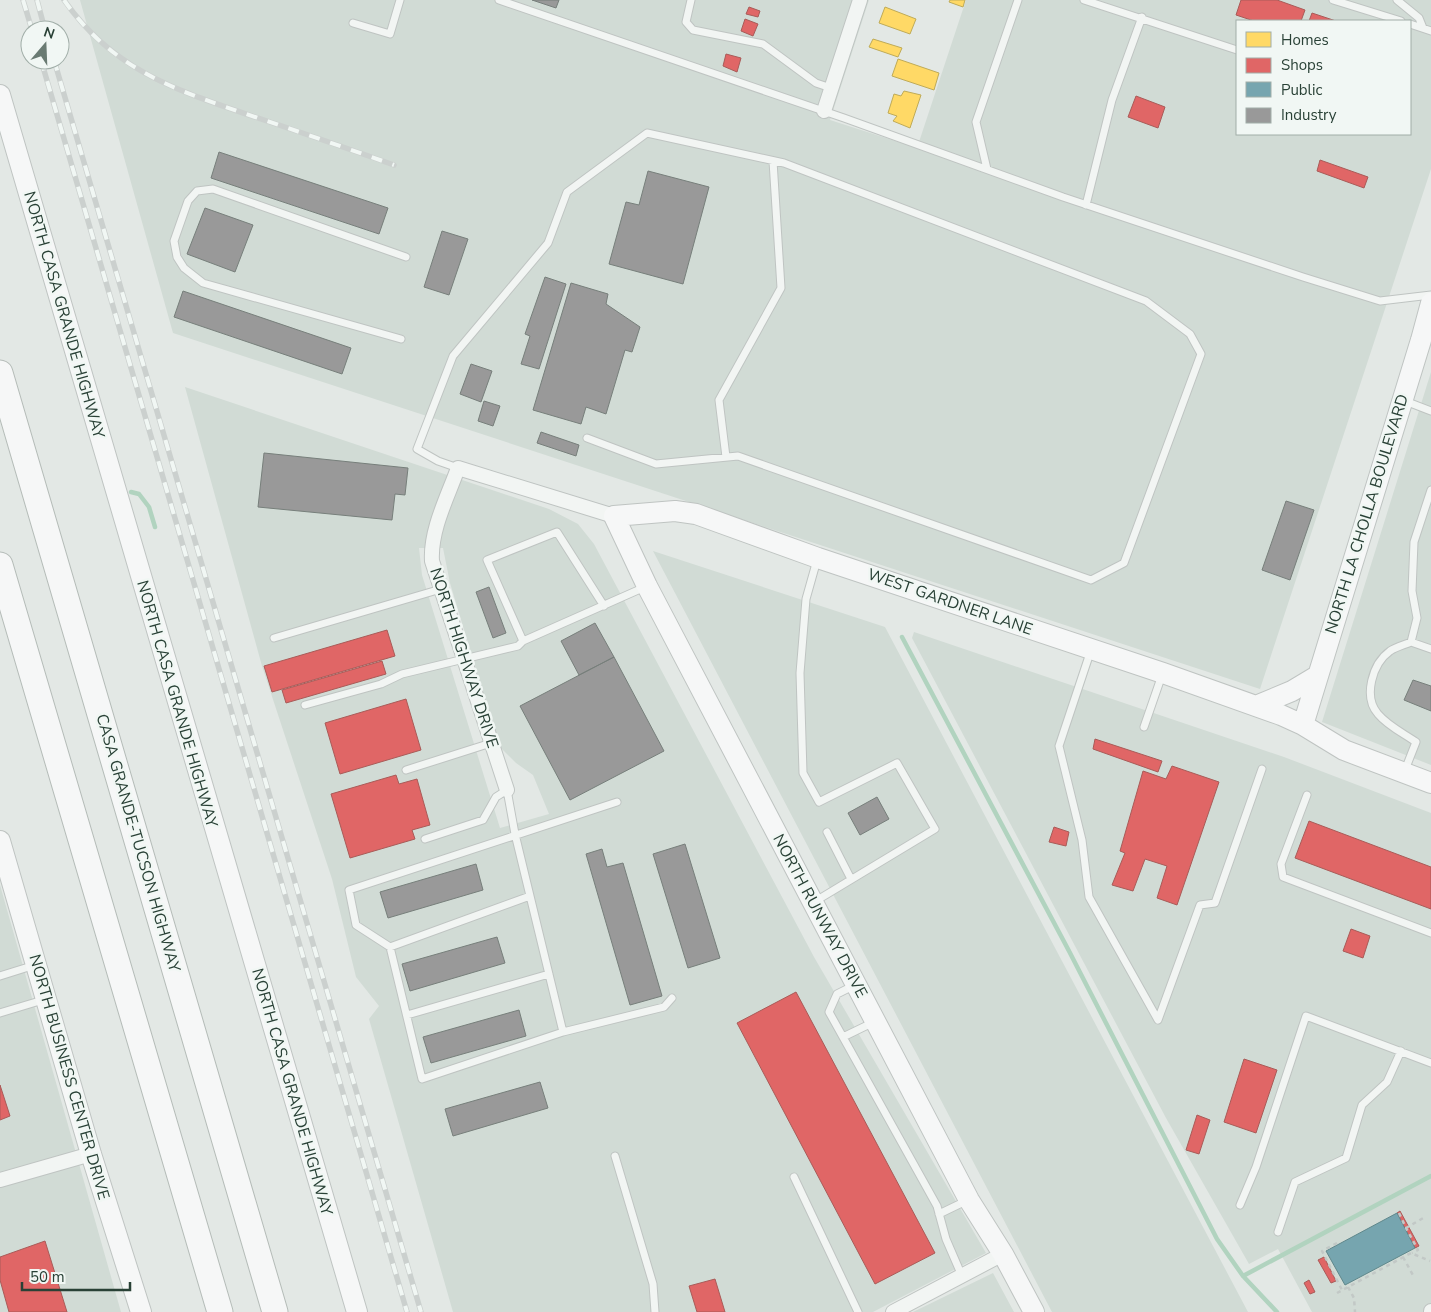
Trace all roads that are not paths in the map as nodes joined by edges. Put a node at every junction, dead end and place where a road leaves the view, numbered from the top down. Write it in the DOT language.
graph roads {
  1 [pos="400,0"];
  2 [pos="499,0"];
  3 [pos="691,0"];
  4 [pos="860,0"];
  5 [pos="1018,0"];
  6 [pos="1084,0"];
  7 [pos="1333,0"];
  8 [pos="1397,0"];
  9 [pos="1142,17"];
  10 [pos="1397,20"];
  11 [pos="353,23"];
  12 [pos="1411,24"];
  13 [pos="1423,28"];
  14 [pos="1431,31"];
  15 [pos="1236,50"];
  16 [pos="831,88"];
  17 [pos="0,95"];
  18 [pos="824,111"];
  19 [pos="773,161"];
  20 [pos="987,169"];
  21 [pos="1086,205"];
  22 [pos="406,257"];
  23 [pos="1431,295"];
  24 [pos="1431,303"];
  25 [pos="401,340"];
  26 [pos="0,373"];
  27 [pos="1402,400"];
  28 [pos="1431,411"];
  29 [pos="587,438"];
  30 [pos="726,457"];
  31 [pos="458,468"];
  32 [pos="1431,490"];
  33 [pos="614,516"];
  34 [pos="818,558"];
  35 [pos="0,564"];
  36 [pos="647,586"];
  37 [pos="441,589"];
  38 [pos="604,606"];
  39 [pos="274,638"];
  40 [pos="524,641"];
  41 [pos="1411,642"];
  42 [pos="1431,649"];
  43 [pos="1092,650"];
  44 [pos="463,658"];
  45 [pos="1163,672"];
  46 [pos="1317,676"];
  47 [pos="305,705"];
  48 [pos="1256,706"];
  49 [pos="1303,725"];
  50 [pos="1144,726"];
  51 [pos="491,743"];
  52 [pos="1262,769"];
  53 [pos="406,770"];
  54 [pos="1404,773"];
  55 [pos="1431,783"];
  56 [pos="507,790"];
  57 [pos="1307,795"];
  58 [pos="617,802"];
  59 [pos="827,832"];
  60 [pos="515,834"];
  61 [pos="425,840"];
  62 [pos="0,841"];
  63 [pos="3,861"];
  64 [pos="851,879"];
  65 [pos="530,896"];
  66 [pos="813,903"];
  67 [pos="1431,933"];
  68 [pos="390,948"];
  69 [pos="36,964"];
  70 [pos="549,974"];
  71 [pos="0,976"];
  72 [pos="856,984"];
  73 [pos="672,998"];
  74 [pos="46,999"];
  75 [pos="0,1013"];
  76 [pos="407,1015"];
  77 [pos="875,1021"];
  78 [pos="564,1032"];
  79 [pos="843,1037"];
  80 [pos="1401,1051"];
  81 [pos="1431,1063"];
  82 [pos="91,1154"];
  83 [pos="615,1156"];
  84 [pos="794,1176"];
  85 [pos="0,1180"];
  86 [pos="969,1200"];
  87 [pos="1240,1204"];
  88 [pos="939,1214"];
  89 [pos="1278,1232"];
  90 [pos="1003,1254"];
  91 [pos="962,1276"];
  92 [pos="140,1312"];
  93 [pos="220,1312"];
  94 [pos="275,1312"];
  95 [pos="357,1312"];
  96 [pos="655,1312"];
  97 [pos="858,1312"];
  98 [pos="893,1312"];
  99 [pos="1034,1312"];
  1 -- 11 [label="lane"];
  2 -- 18 [label="lane"];
  3 -- 16 [label="lane"];
  4 -- 16 [label="street"];
  5 -- 20 [label="lane"];
  6 -- 9 [label="lane"];
  7 -- 10 [label="lane"];
  8 -- 13 [label="lane"];
  9 -- 15 [label="lane"];
  9 -- 21 [label="lane"];
  12 -- 13 [label="lane"];
  13 -- 14 [label="lane"];
  16 -- 18 [label="street"];
  17 -- 95 [label="street, NORTH CASA GRANDE HIGHWAY"];
  18 -- 20 [label="lane"];
  19 -- 30 [label="lane"];
  19 -- 30 [label="lane"];
  19 -- 31 [label="lane"];
  20 -- 21 [label="lane"];
  21 -- 23 [label="lane"];
  22 -- 25 [label="lane"];
  24 -- 27 [label="street, NORTH LA CHOLLA BOULEVARD"];
  26 -- 94 [label="highway, CASA GRANDE-TUCSON HIGHWAY"];
  27 -- 28 [label="lane"];
  27 -- 46 [label="street, NORTH LA CHOLLA BOULEVARD"];
  29 -- 30 [label="lane"];
  31 -- 33 [label="street, WEST GARDNER LANE"];
  31 -- 37 [label="street, NORTH HIGHWAY DRIVE"];
  32 -- 41 [label="lane"];
  33 -- 34 [label="street, WEST GARDNER LANE"];
  33 -- 36 [label="street, NORTH RUNWAY DRIVE"];
  34 -- 43 [label="street, WEST GARDNER LANE"];
  34 -- 64 [label="lane"];
  35 -- 93 [label="highway"];
  36 -- 38 [label="lane"];
  36 -- 66 [label="street, NORTH RUNWAY DRIVE"];
  37 -- 39 [label="lane"];
  37 -- 44 [label="street, NORTH HIGHWAY DRIVE"];
  38 -- 40 [label="lane"];
  38 -- 40 [label="lane"];
  40 -- 44 [label="lane"];
  41 -- 42 [label="lane"];
  41 -- 54 [label="lane"];
  43 -- 45 [label="street, WEST GARDNER LANE"];
  43 -- 52 [label="lane"];
  44 -- 47 [label="lane"];
  44 -- 51 [label="street, NORTH HIGHWAY DRIVE"];
  45 -- 48 [label="street, WEST GARDNER LANE"];
  45 -- 50 [label="lane"];
  46 -- 48 [label="street"];
  46 -- 49 [label="street, NORTH LA CHOLLA BOULEVARD"];
  48 -- 49 [label="street, WEST GARDNER LANE"];
  49 -- 54 [label="street, WEST GARDNER LANE"];
  51 -- 53 [label="lane"];
  51 -- 56 [label="street, NORTH HIGHWAY DRIVE"];
  54 -- 55 [label="street, WEST GARDNER LANE"];
  56 -- 60 [label="lane"];
  56 -- 61 [label="lane"];
  57 -- 67 [label="lane"];
  58 -- 60 [label="lane"];
  59 -- 64 [label="lane"];
  60 -- 65 [label="lane"];
  60 -- 68 [label="lane"];
  62 -- 63 [label="street, NORTH BUSINESS CENTER DRIVE"];
  63 -- 69 [label="street, NORTH BUSINESS CENTER DRIVE"];
  64 -- 66 [label="lane"];
  65 -- 68 [label="lane"];
  65 -- 70 [label="lane"];
  66 -- 72 [label="street, NORTH RUNWAY DRIVE"];
  68 -- 76 [label="lane"];
  69 -- 71 [label="lane"];
  69 -- 74 [label="street, NORTH BUSINESS CENTER DRIVE"];
  70 -- 76 [label="lane"];
  70 -- 78 [label="lane"];
  72 -- 77 [label="street, NORTH RUNWAY DRIVE"];
  72 -- 79 [label="lane"];
  73 -- 78 [label="lane"];
  74 -- 75 [label="lane"];
  74 -- 82 [label="street, NORTH BUSINESS CENTER DRIVE"];
  76 -- 78 [label="lane"];
  77 -- 79 [label="lane"];
  77 -- 86 [label="street, NORTH RUNWAY DRIVE"];
  79 -- 88 [label="lane"];
  80 -- 81 [label="lane"];
  80 -- 87 [label="lane"];
  80 -- 89 [label="lane"];
  82 -- 85 [label="street"];
  82 -- 92 [label="street, NORTH BUSINESS CENTER DRIVE"];
  83 -- 96 [label="lane"];
  84 -- 97 [label="lane"];
  86 -- 88 [label="lane"];
  86 -- 90 [label="street, NORTH RUNWAY DRIVE"];
  88 -- 91 [label="lane"];
  90 -- 91 [label="street"];
  90 -- 99 [label="street, NORTH RUNWAY DRIVE"];
  91 -- 98 [label="street"];
}
